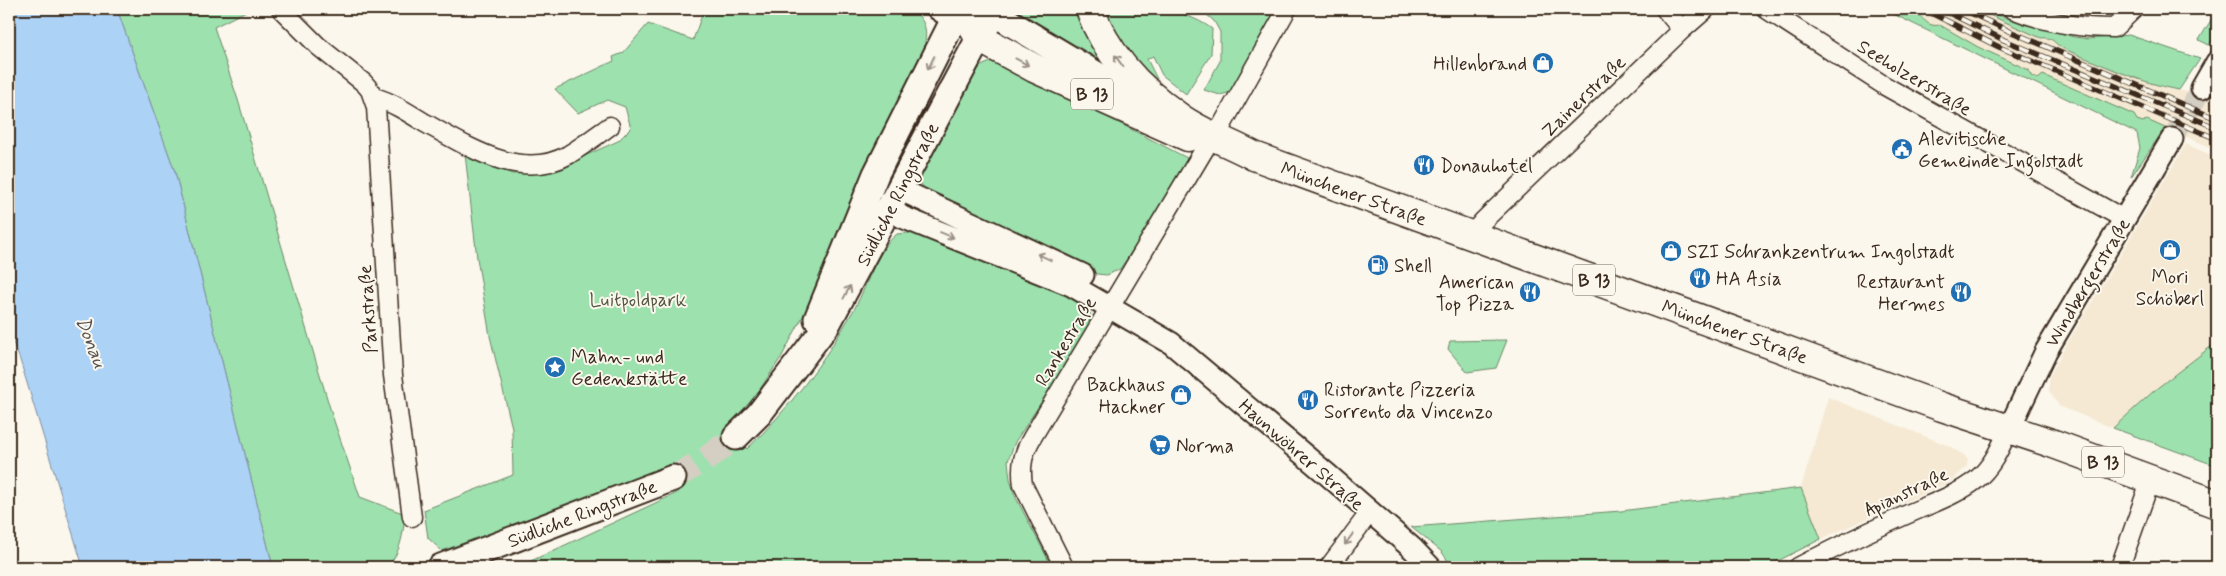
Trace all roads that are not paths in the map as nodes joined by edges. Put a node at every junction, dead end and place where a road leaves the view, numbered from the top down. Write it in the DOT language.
graph roads {
  1 [pos="281,9"];
  2 [pos="1090,9"];
  3 [pos="1287,9"];
  4 [pos="1665,9"];
  5 [pos="1706,9"];
  6 [pos="1766,9"];
  7 [pos="2012,9"];
  8 [pos="2134,9"];
  9 [pos="972,11"];
  10 [pos="1682,30"];
  11 [pos="979,38"];
  12 [pos="2217,62"];
  13 [pos="2202,88"];
  14 [pos="374,97"];
  15 [pos="1180,118"];
  16 [pos="610,126"];
  17 [pos="2172,139"];
  18 [pos="1211,140"];
  19 [pos="889,196"];
  20 [pos="2124,219"];
  21 [pos="1471,235"];
  22 [pos="1114,301"];
  23 [pos="789,375"];
  24 [pos="2009,428"];
  25 [pos="736,437"];
  26 [pos="673,478"];
  27 [pos="2151,479"];
  28 [pos="2217,504"];
  29 [pos="1370,512"];
  30 [pos="412,517"];
  31 [pos="452,563"];
  32 [pos="1064,567"];
  33 [pos="1329,567"];
  34 [pos="1430,567"];
  35 [pos="1798,567"];
  36 [pos="2120,567"];
  1 -- 14 [label="street"];
  15 -- 2 [label="main road, B 13, one-way"];
  3 -- 18 [label="street, Rankestraße"];
  4 -- 10 [label="street"];
  5 -- 10 [label="street"];
  6 -- 20 [label="street, Seeholzerstraße"];
  7 -- 8 [label="street"];
  9 -- 11 [label="main road"];
  9 -- 15 [label="main road, Münchener Straße / B 13"];
  9 -- 19 [label="main road, Südliche Ringstraße, one-way"];
  10 -- 21 [label="street, Zainerstraße"];
  11 -- 18 [label="main road, Münchener Straße / B 13, one-way"];
  11 -- 19 [label="main road, Südliche Ringstraße"];
  12 -- 13 [label="street"];
  14 -- 16 [label="street"];
  14 -- 30 [label="street, Parkstraße"];
  15 -- 18 [label="main road, Münchener Straße / B 13"];
  17 -- 20 [label="street, Windbergerstraße"];
  18 -- 21 [label="main road, Münchener Straße / B 13"];
  18 -- 22 [label="street, Rankestraße"];
  19 -- 22 [label="street, Haunwöhrer Straße, one-way"];
  22 -- 19 [label="street, Haunwöhrer Straße, one-way"];
  23 -- 19 [label="main road, Südliche Ringstraße, one-way"];
  19 -- 23 [label="main road, Südliche Ringstraße"];
  20 -- 24 [label="street, Windbergerstraße"];
  21 -- 24 [label="main road, Münchener Straße / B 13"];
  22 -- 29 [label="street, Haunwöhrer Straße"];
  22 -- 32 [label="street, Rankestraße"];
  23 -- 25 [label="main road, Südliche Ringstraße"];
  24 -- 27 [label="main road, Münchener Straße / B 13"];
  24 -- 35 [label="street, Apianstraße"];
  26 -- 31 [label="main road, Südliche Ringstraße"];
  27 -- 28 [label="main road, Münchener Straße / B 13"];
  27 -- 36 [label="street"];
  29 -- 33 [label="street, one-way"];
  29 -- 34 [label="street, Haunwöhrer Straße"];
}
